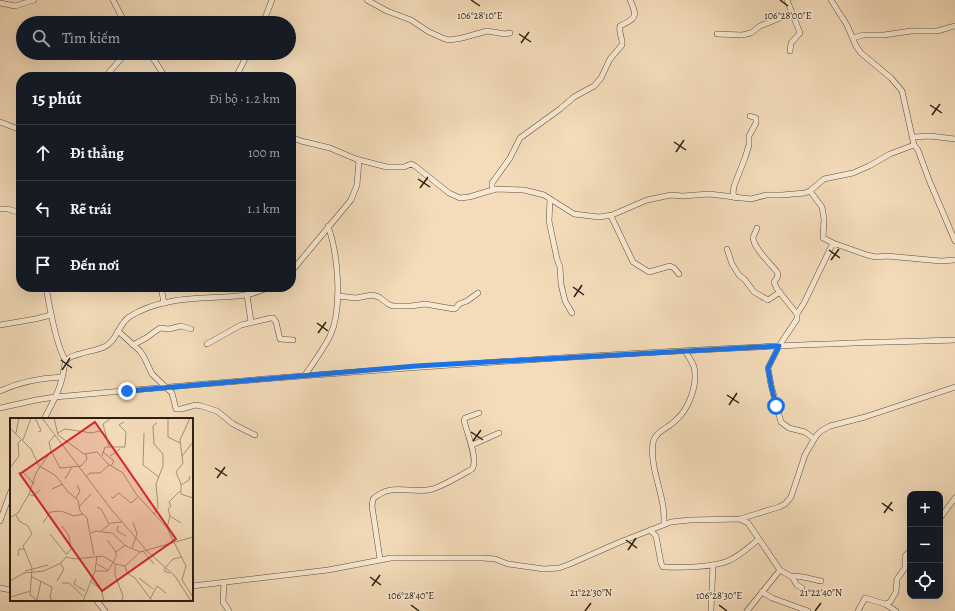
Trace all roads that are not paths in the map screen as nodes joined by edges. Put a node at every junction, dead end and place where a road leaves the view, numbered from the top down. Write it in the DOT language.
graph roads {
  1 [pos="34,0"];
  2 [pos="113,0"];
  3 [pos="272,0"];
  4 [pos="367,0"];
  5 [pos="630,0"];
  6 [pos="787,0"];
  7 [pos="831,0"];
  8 [pos="0,3"];
  9 [pos="792,14"];
  10 [pos="122,16"];
  11 [pos="266,16"];
  12 [pos="955,26"];
  13 [pos="510,33"];
  14 [pos="717,34"];
  15 [pos="854,40"];
  16 [pos="790,51"];
  17 [pos="120,60"];
  18 [pos="154,60"];
  19 [pos="244,60"];
  20 [pos="109,72"];
  21 [pos="162,72"];
  22 [pos="238,72"];
  23 [pos="750,116"];
  24 [pos="0,122"];
  25 [pos="16,128"];
  26 [pos="914,137"];
  27 [pos="296,139"];
  28 [pos="955,139"];
  29 [pos="914,145"];
  30 [pos="359,160"];
  31 [pos="493,190"];
  32 [pos="810,191"];
  33 [pos="735,198"];
  34 [pos="550,199"];
  35 [pos="0,209"];
  36 [pos="16,211"];
  37 [pos="611,216"];
  38 [pos="328,226"];
  39 [pos="757,228"];
  40 [pos="955,240"];
  41 [pos="833,243"];
  42 [pos="727,249"];
  43 [pos="955,260"];
  44 [pos="296,266"];
  45 [pos="679,274"];
  46 [pos="47,292"];
  47 [pos="162,292"];
  48 [pos="256,292"];
  49 [pos="780,292"];
  50 [pos="478,294"];
  51 [pos="247,295"];
  52 [pos="338,296"];
  53 [pos="164,302"];
  54 [pos="572,313"];
  55 [pos="797,314"];
  56 [pos="51,315"];
  57 [pos="252,322"];
  58 [pos="0,325"];
  59 [pos="191,329"];
  60 [pos="118,331"];
  61 [pos="293,340"];
  62 [pos="955,340"];
  63 [pos="207,344"];
  64 [pos="133,345"];
  65 [pos="779,346"];
  66 [pos="684,351"];
  67 [pos="66,361"];
  68 [pos="305,375"];
  69 [pos="62,377"];
  70 [pos="955,387"];
  71 [pos="166,388"];
  72 [pos="0,391"];
  73 [pos="55,397"];
  74 [pos="0,408"];
  75 [pos="479,413"];
  76 [pos="44,418"];
  77 [pos="499,433"];
  78 [pos="255,434"];
  79 [pos="814,439"];
  80 [pos="472,445"];
  81 [pos="10,494"];
  82 [pos="955,498"];
  83 [pos="943,514"];
  84 [pos="740,519"];
  85 [pos="0,521"];
  86 [pos="664,524"];
  87 [pos="650,530"];
  88 [pos="759,539"];
  89 [pos="907,554"];
  90 [pos="380,559"];
  91 [pos="713,565"];
  92 [pos="780,570"];
  93 [pos="792,577"];
  94 [pos="821,581"];
  95 [pos="224,582"];
  96 [pos="193,586"];
  97 [pos="0,588"];
  98 [pos="802,588"];
  99 [pos="10,590"];
  100 [pos="762,592"];
  101 [pos="97,601"];
  102 [pos="885,604"];
  103 [pos="105,611"];
  104 [pos="229,611"];
  105 [pos="711,611"];
  106 [pos="747,611"];
  107 [pos="808,611"];
  108 [pos="858,611"];
  109 [pos="896,611"];
  1 -- 8 [label="street"];
  2 -- 10 [label="street"];
  3 -- 11 [label="street"];
  4 -- 13 [label="street"];
  5 -- 31 [label="street"];
  6 -- 9 [label="street"];
  7 -- 15 [label="street"];
  9 -- 14 [label="street"];
  9 -- 16 [label="street"];
  12 -- 15 [label="street"];
  15 -- 26 [label="street"];
  17 -- 20 [label="street"];
  18 -- 21 [label="street"];
  19 -- 22 [label="street"];
  23 -- 33 [label="street"];
  24 -- 25 [label="street"];
  26 -- 28 [label="street"];
  26 -- 29 [label="street"];
  27 -- 30 [label="street"];
  29 -- 32 [label="street"];
  29 -- 40 [label="street"];
  30 -- 31 [label="street"];
  30 -- 38 [label="street"];
  31 -- 34 [label="street"];
  32 -- 33 [label="street"];
  32 -- 41 [label="street"];
  33 -- 37 [label="street"];
  34 -- 37 [label="street"];
  34 -- 54 [label="street"];
  35 -- 36 [label="street"];
  37 -- 45 [label="street"];
  38 -- 44 [label="street"];
  38 -- 52 [label="street"];
  39 -- 49 [label="street"];
  41 -- 43 [label="street"];
  41 -- 55 [label="street"];
  42 -- 49 [label="street"];
  46 -- 56 [label="street"];
  47 -- 53 [label="street"];
  48 -- 51 [label="street"];
  49 -- 55 [label="street"];
  50 -- 52 [label="street"];
  51 -- 53 [label="street"];
  51 -- 57 [label="street"];
  52 -- 68 [label="street"];
  53 -- 60 [label="street"];
  55 -- 65 [label="street"];
  56 -- 58 [label="street"];
  56 -- 67 [label="street"];
  57 -- 61 [label="street"];
  57 -- 63 [label="street"];
  59 -- 64 [label="street"];
  60 -- 64 [label="street"];
  60 -- 67 [label="street"];
  62 -- 65 [label="street"];
  64 -- 71 [label="street"];
  65 -- 66 [label="street"];
  65 -- 79 [label="street"];
  66 -- 68 [label="street"];
  66 -- 86 [label="street"];
  67 -- 69 [label="street"];
  68 -- 71 [label="street"];
  69 -- 72 [label="street"];
  69 -- 73 [label="street"];
  70 -- 79 [label="street"];
  71 -- 73 [label="street"];
  71 -- 78 [label="street"];
  73 -- 74 [label="street"];
  73 -- 76 [label="street"];
  75 -- 80 [label="street"];
  77 -- 80 [label="street"];
  79 -- 84 [label="street"];
  80 -- 90 [label="street"];
  81 -- 85 [label="street"];
  82 -- 83 [label="street"];
  84 -- 86 [label="street"];
  84 -- 88 [label="street"];
  86 -- 87 [label="street"];
  87 -- 90 [label="street"];
  87 -- 91 [label="street"];
  88 -- 91 [label="street"];
  88 -- 92 [label="street"];
  89 -- 102 [label="street"];
  90 -- 95 [label="street"];
  91 -- 105 [label="street"];
  92 -- 93 [label="street"];
  92 -- 100 [label="street"];
  93 -- 94 [label="street"];
  93 -- 98 [label="street"];
  95 -- 96 [label="street"];
  95 -- 104 [label="street"];
  97 -- 99 [label="street"];
  100 -- 106 [label="street"];
  100 -- 107 [label="street"];
  101 -- 103 [label="street"];
  102 -- 108 [label="street"];
  102 -- 109 [label="street"];
}
